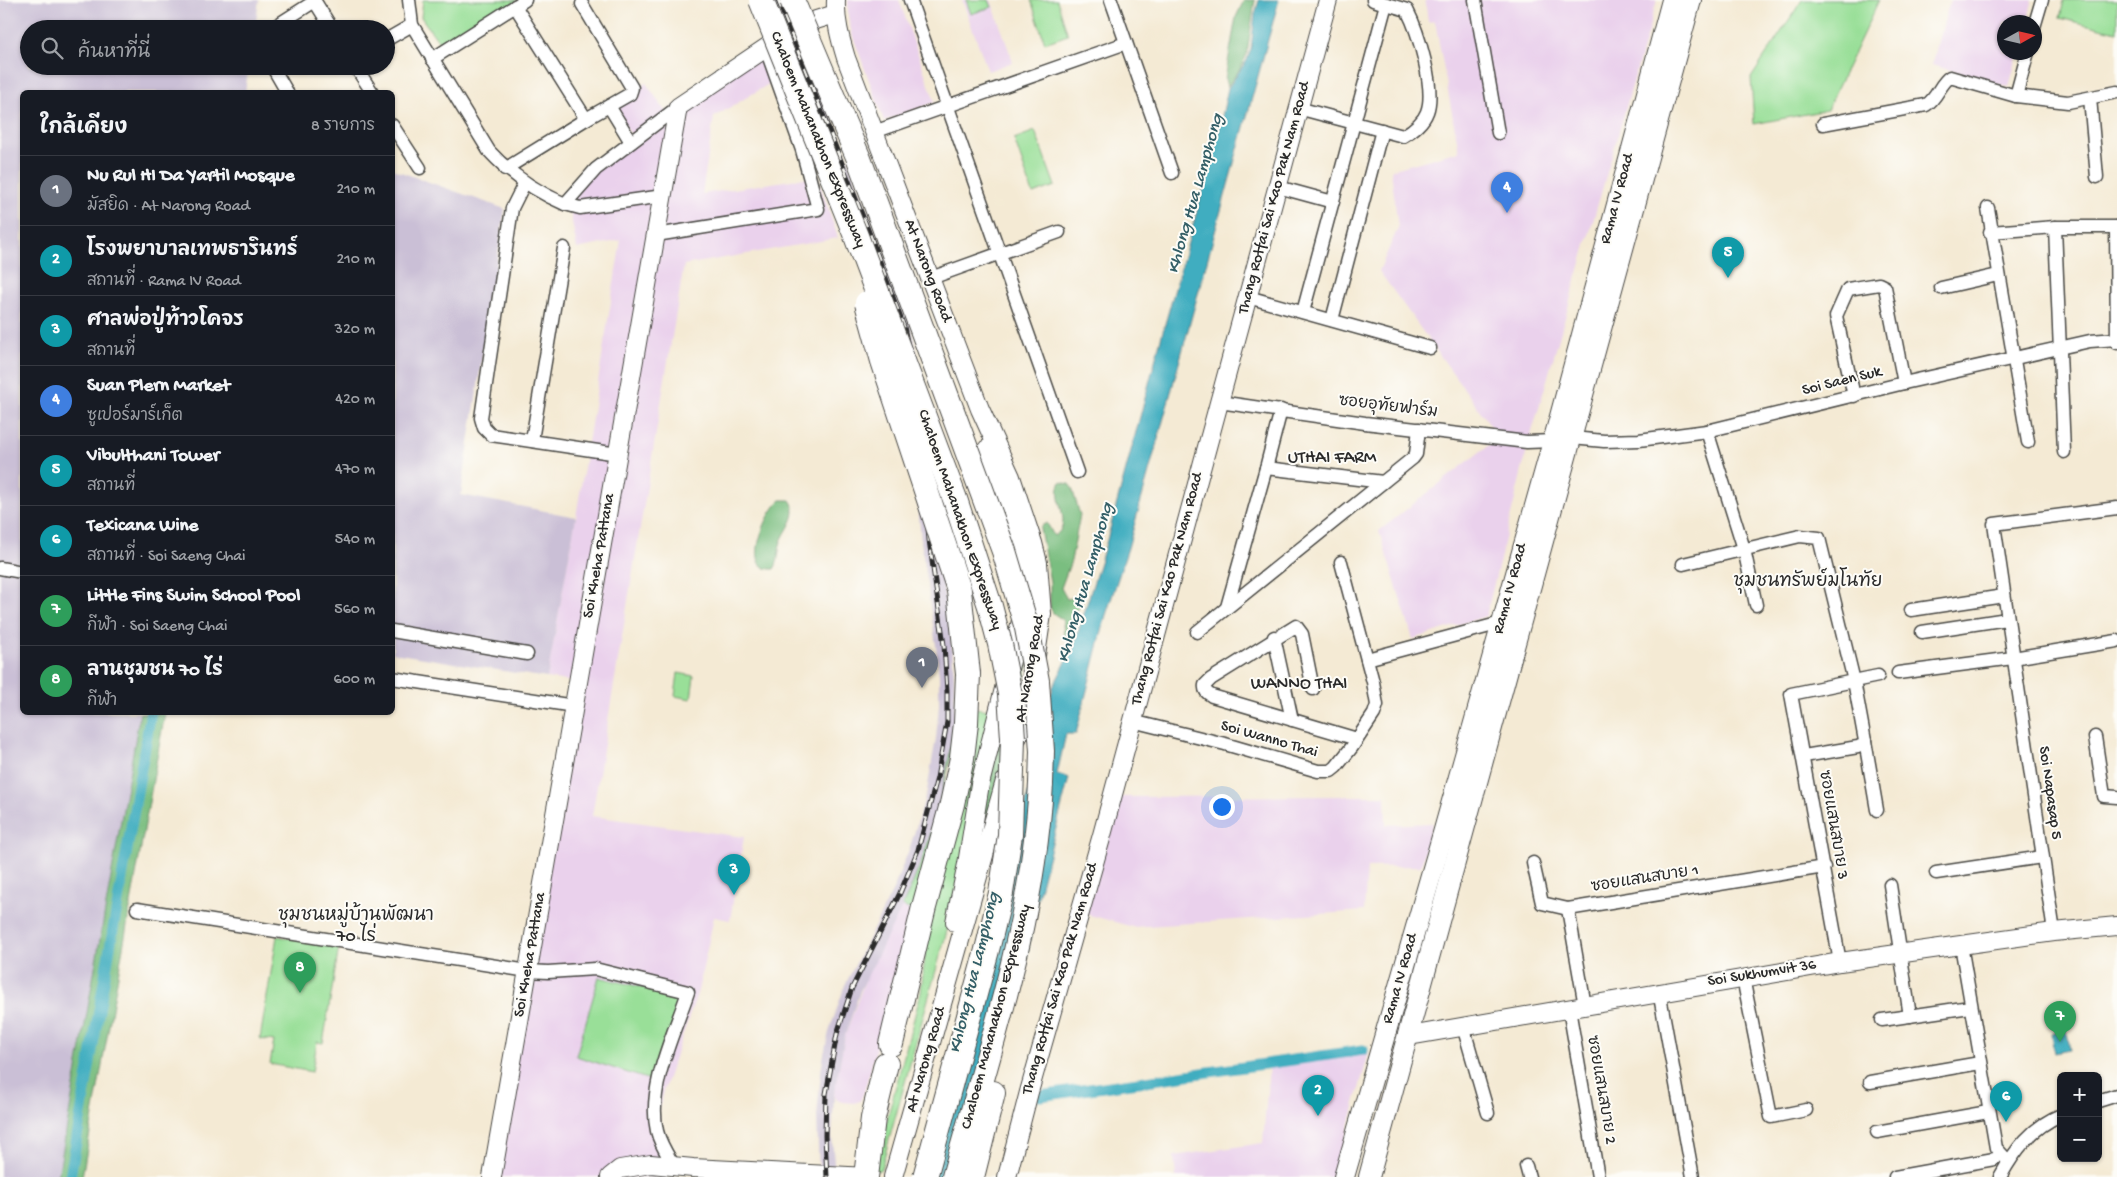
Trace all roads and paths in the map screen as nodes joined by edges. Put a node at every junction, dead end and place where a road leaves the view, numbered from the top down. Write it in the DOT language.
graph roads {
  1 [pos="314,0"];
  2 [pos="409,0"];
  3 [pos="761,0"];
  4 [pos="792,0"];
  5 [pos="910,0"];
  6 [pos="1111,0"];
  7 [pos="1328,0"];
  8 [pos="1373,0"];
  9 [pos="1475,0"];
  10 [pos="1672,0"];
  11 [pos="1691,0"];
  12 [pos="2042,0"];
  13 [pos="520,3"];
  14 [pos="582,4"];
  15 [pos="1386,4"];
  16 [pos="832,7"];
  17 [pos="2038,15"];
  18 [pos="284,20"];
  19 [pos="326,20"];
  20 [pos="412,25"];
  21 [pos="395,35"];
  22 [pos="1126,43"];
  23 [pos="766,49"];
  24 [pos="432,60"];
  25 [pos="2026,60"];
  26 [pos="277,75"];
  27 [pos="361,75"];
  28 [pos="286,90"];
  29 [pos="371,90"];
  30 [pos="2117,92"];
  31 [pos="2016,96"];
  32 [pos="2090,98"];
  33 [pos="608,106"];
  34 [pos="948,106"];
  35 [pos="678,107"];
  36 [pos="1298,108"];
  37 [pos="586,119"];
  38 [pos="1355,123"];
  39 [pos="1823,124"];
  40 [pos="395,130"];
  41 [pos="1382,130"];
  42 [pos="874,132"];
  43 [pos="1498,133"];
  44 [pos="631,142"];
  45 [pos="420,168"];
  46 [pos="505,169"];
  47 [pos="1172,173"];
  48 [pos="2097,177"];
  49 [pos="524,184"];
  50 [pos="1278,187"];
  51 [pos="663,196"];
  52 [pos="1333,202"];
  53 [pos="565,204"];
  54 [pos="1988,208"];
  55 [pos="2054,227"];
  56 [pos="2117,227"];
  57 [pos="1059,232"];
  58 [pos="1990,232"];
  59 [pos="656,235"];
  60 [pos="856,236"];
  61 [pos="564,248"];
  62 [pos="1000,253"];
  63 [pos="1998,275"];
  64 [pos="926,280"];
  65 [pos="1941,288"];
  66 [pos="1248,297"];
  67 [pos="1303,312"];
  68 [pos="1332,320"];
  69 [pos="2117,341"];
  70 [pos="1430,348"];
  71 [pos="2060,348"];
  72 [pos="2014,359"];
  73 [pos="1904,383"];
  74 [pos="1854,396"];
  75 [pos="1219,402"];
  76 [pos="1280,410"];
  77 [pos="1419,429"];
  78 [pos="1707,431"];
  79 [pos="532,440"];
  80 [pos="1562,440"];
  81 [pos="2028,442"];
  82 [pos="2064,452"];
  83 [pos="618,454"];
  84 [pos="1266,468"];
  85 [pos="1077,472"];
  86 [pos="1383,482"];
  87 [pos="2117,508"];
  88 [pos="1744,549"];
  89 [pos="1340,562"];
  90 [pos="1683,564"];
  91 [pos="0,568"];
  92 [pos="20,572"];
  93 [pos="2004,596"];
  94 [pos="1756,605"];
  95 [pos="1227,607"];
  96 [pos="1911,610"];
  97 [pos="2007,619"];
  98 [pos="1502,622"];
  99 [pos="395,631"];
  100 [pos="1197,632"];
  101 [pos="1922,632"];
  102 [pos="1274,638"];
  103 [pos="2117,641"];
  104 [pos="527,654"];
  105 [pos="2013,658"];
  106 [pos="1367,659"];
  107 [pos="1498,672"];
  108 [pos="1898,673"];
  109 [pos="1878,676"];
  110 [pos="395,678"];
  111 [pos="1854,681"];
  112 [pos="1313,689"];
  113 [pos="574,706"];
  114 [pos="1292,720"];
  115 [pos="1132,721"];
  116 [pos="2095,737"];
  117 [pos="1357,740"];
  118 [pos="1865,740"];
  119 [pos="1804,756"];
  120 [pos="2117,797"];
  121 [pos="1876,810"];
  122 [pos="2042,857"];
  123 [pos="1533,863"];
  124 [pos="1824,867"];
  125 [pos="1936,873"];
  126 [pos="1890,885"];
  127 [pos="1568,908"];
  128 [pos="137,909"];
  129 [pos="2117,926"];
  130 [pos="2054,932"];
  131 [pos="1961,945"];
  132 [pos="1900,952"];
  133 [pos="1840,962"];
  134 [pos="528,970"];
  135 [pos="1011,973"];
  136 [pos="1743,978"];
  137 [pos="1659,991"];
  138 [pos="1577,1007"];
  139 [pos="1970,1007"];
  140 [pos="1910,1016"];
  141 [pos="1882,1020"];
  142 [pos="1463,1026"];
  143 [pos="1409,1036"];
  144 [pos="1980,1063"];
  145 [pos="1870,1082"];
  146 [pos="2117,1096"];
  147 [pos="2102,1100"];
  148 [pos="1806,1110"];
  149 [pos="1988,1112"];
  150 [pos="1488,1113"];
  151 [pos="2057,1117"];
  152 [pos="1877,1132"];
  153 [pos="2004,1158"];
  154 [pos="674,1166"];
  155 [pos="492,1177"];
  156 [pos="610,1177"];
  157 [pos="867,1177"];
  158 [pos="884,1177"];
  159 [pos="893,1177"];
  160 [pos="925,1177"];
  161 [pos="954,1177"];
  162 [pos="972,1177"];
  163 [pos="1007,1177"];
  164 [pos="1344,1177"];
  165 [pos="1370,1177"];
  166 [pos="1598,1177"];
  167 [pos="1693,1177"];
  168 [pos="1895,1177"];
  169 [pos="2000,1177"];
  1 -- 18 [label="street"];
  1 -- 19 [label="street"];
  2 -- 20 [label="street"];
  3 -- 60 [label="highway, Chaloem Mahanakhon Expressway, bridge"];
  4 -- 135 [label="highway, Chaloem Mahanakhon Expressway, bridge"];
  5 -- 34 [label="street"];
  6 -- 22 [label="street"];
  7 -- 36 [label="street, Thang Rotfai Sai Kao Pak Nam Road"];
  8 -- 15 [label="street"];
  9 -- 43 [label="street"];
  10 -- 80 [label="main road, Rama IV Road"];
  11 -- 80 [label="main road, Rama IV Road"];
  12 -- 17 [label="street"];
  13 -- 24 [label="street"];
  13 -- 37 [label="street"];
  14 -- 33 [label="street"];
  15 -- 38 [label="street"];
  15 -- 41 [label="street"];
  16 -- 23 [label="street"];
  16 -- 42 [label="street, At Narong Road"];
  16 -- 64 [label="street, At Narong Road"];
  20 -- 21 [label="street"];
  20 -- 24 [label="street"];
  22 -- 34 [label="street"];
  22 -- 47 [label="street"];
  23 -- 35 [label="street"];
  23 -- 59 [label="street"];
  24 -- 46 [label="street"];
  25 -- 31 [label="street"];
  26 -- 28 [label="street"];
  27 -- 29 [label="street"];
  30 -- 32 [label="street"];
  31 -- 32 [label="street"];
  31 -- 39 [label="street"];
  32 -- 48 [label="street"];
  33 -- 37 [label="street"];
  33 -- 44 [label="street"];
  34 -- 42 [label="street"];
  34 -- 62 [label="street"];
  35 -- 44 [label="street"];
  35 -- 51 [label="street, Soi Kheha Pattana"];
  36 -- 38 [label="street"];
  36 -- 50 [label="street, Thang Rotfai Sai Kao Pak Nam Road"];
  37 -- 46 [label="street"];
  38 -- 41 [label="street"];
  38 -- 52 [label="street"];
  40 -- 45 [label="street"];
  41 -- 68 [label="street"];
  42 -- 64 [label="street, At Narong Road"];
  44 -- 53 [label="street"];
  46 -- 49 [label="street"];
  49 -- 53 [label="street"];
  49 -- 79 [label="street"];
  50 -- 52 [label="street"];
  50 -- 66 [label="street, Thang Rotfai Sai Kao Pak Nam Road"];
  51 -- 53 [label="street"];
  51 -- 59 [label="street, Soi Kheha Pattana"];
  52 -- 67 [label="street"];
  54 -- 58 [label="street"];
  55 -- 56 [label="street"];
  55 -- 58 [label="street"];
  55 -- 71 [label="street"];
  56 -- 69 [label="street"];
  57 -- 62 [label="street"];
  58 -- 63 [label="street"];
  59 -- 83 [label="street, Soi Kheha Pattana"];
  60 -- 157 [label="highway, bridge"];
  60 -- 160 [label="highway, Chaloem Mahanakhon Expressway, bridge"];
  61 -- 79 [label="street"];
  62 -- 64 [label="street"];
  62 -- 85 [label="street"];
  63 -- 65 [label="street"];
  63 -- 72 [label="street"];
  64 -- 158 [label="street, At Narong Road"];
  64 -- 159 [label="street, At Narong Road"];
  66 -- 67 [label="street"];
  66 -- 75 [label="street, Thang Rotfai Sai Kao Pak Nam Road"];
  67 -- 68 [label="street"];
  68 -- 70 [label="street"];
  69 -- 71 [label="street, Soi Saen Suk"];
  71 -- 72 [label="street, Soi Saen Suk"];
  71 -- 82 [label="street"];
  72 -- 73 [label="street, Soi Saen Suk"];
  72 -- 81 [label="street"];
  73 -- 74 [label="street, Soi Saen Suk"];
  73 -- 74 [label="street"];
  74 -- 78 [label="street, Soi Saen Suk"];
  75 -- 76 [label="street, ซอยอุทัยฟาร์ม"];
  75 -- 115 [label="street, Thang Rotfai Sai Kao Pak Nam Road"];
  76 -- 77 [label="street, ซอยอุทัยฟาร์ม"];
  76 -- 84 [label="street"];
  77 -- 80 [label="street, ซอยอุทัยฟาร์ม"];
  77 -- 86 [label="street"];
  78 -- 80 [label="street, Soi Saen Suk"];
  78 -- 88 [label="street"];
  79 -- 83 [label="street"];
  80 -- 98 [label="main road, Rama IV Road"];
  80 -- 107 [label="main road, Rama IV Road"];
  83 -- 113 [label="street, Soi Kheha Pattana"];
  84 -- 86 [label="street"];
  84 -- 95 [label="street"];
  86 -- 95 [label="street"];
  87 -- 93 [label="street, Soi Napasap 5"];
  88 -- 90 [label="street"];
  88 -- 94 [label="street"];
  88 -- 111 [label="street"];
  89 -- 106 [label="street, Soi Wanno Thai"];
  91 -- 92 [label="street"];
  93 -- 96 [label="street"];
  93 -- 97 [label="street, Soi Napasap 5"];
  95 -- 100 [label="street"];
  97 -- 101 [label="street"];
  97 -- 105 [label="street, Soi Napasap 5"];
  98 -- 106 [label="street"];
  98 -- 107 [label="main road, Rama IV Road"];
  99 -- 104 [label="street"];
  102 -- 112 [label="street"];
  102 -- 114 [label="street"];
  102 -- 114 [label="street"];
  103 -- 105 [label="street"];
  105 -- 108 [label="street"];
  105 -- 122 [label="street, Soi Napasap 5"];
  106 -- 117 [label="street, Soi Wanno Thai"];
  107 -- 143 [label="main road, Rama IV Road"];
  107 -- 164 [label="main road, Rama IV Road"];
  109 -- 111 [label="street"];
  110 -- 113 [label="street"];
  111 -- 118 [label="street"];
  111 -- 119 [label="street, ซอยแสนสบาย 3"];
  113 -- 134 [label="street, Soi Kheha Pattana"];
  114 -- 117 [label="street"];
  115 -- 117 [label="street, Soi Wanno Thai"];
  115 -- 163 [label="street, Thang Rotfai Sai Kao Pak Nam Road"];
  116 -- 120 [label="street"];
  118 -- 119 [label="street"];
  118 -- 121 [label="street"];
  119 -- 124 [label="street, ซอยแสนสบาย 3"];
  122 -- 125 [label="street"];
  122 -- 130 [label="street, Soi Napasap 5"];
  123 -- 127 [label="street, ซอยแสนสบาย 1"];
  124 -- 127 [label="street, ซอยแสนสบาย 1"];
  124 -- 133 [label="street, ซอยแสนสบาย 3"];
  126 -- 132 [label="street"];
  127 -- 138 [label="street"];
  128 -- 134 [label="street"];
  129 -- 130 [label="street, Soi Sukhumvit 36"];
  130 -- 131 [label="street, Soi Sukhumvit 36"];
  131 -- 132 [label="street, Soi Sukhumvit 36"];
  131 -- 139 [label="street"];
  132 -- 133 [label="street, Soi Sukhumvit 36"];
  132 -- 140 [label="street"];
  133 -- 136 [label="street, Soi Sukhumvit 36"];
  134 -- 154 [label="street"];
  134 -- 155 [label="street, Soi Kheha Pattana"];
  135 -- 161 [label="highway, Chaloem Mahanakhon Expressway"];
  135 -- 162 [label="highway"];
  136 -- 137 [label="street, Soi Sukhumvit 36"];
  136 -- 148 [label="street"];
  137 -- 138 [label="street, Soi Sukhumvit 36"];
  137 -- 167 [label="street"];
  138 -- 142 [label="street, Soi Sukhumvit 36"];
  138 -- 166 [label="street, ซอยแสนสบาย 2"];
  139 -- 140 [label="street"];
  139 -- 144 [label="street"];
  140 -- 141 [label="street"];
  142 -- 143 [label="street, Soi Sukhumvit 36"];
  142 -- 150 [label="street"];
  143 -- 165 [label="main road, Rama IV Road"];
  144 -- 145 [label="street"];
  144 -- 149 [label="street"];
  146 -- 147 [label="street"];
  149 -- 152 [label="street"];
  149 -- 153 [label="street"];
  151 -- 153 [label="street"];
  153 -- 168 [label="street"];
  153 -- 169 [label="street"];
  154 -- 156 [label="street"];
  154 -- 157 [label="street"];
}
